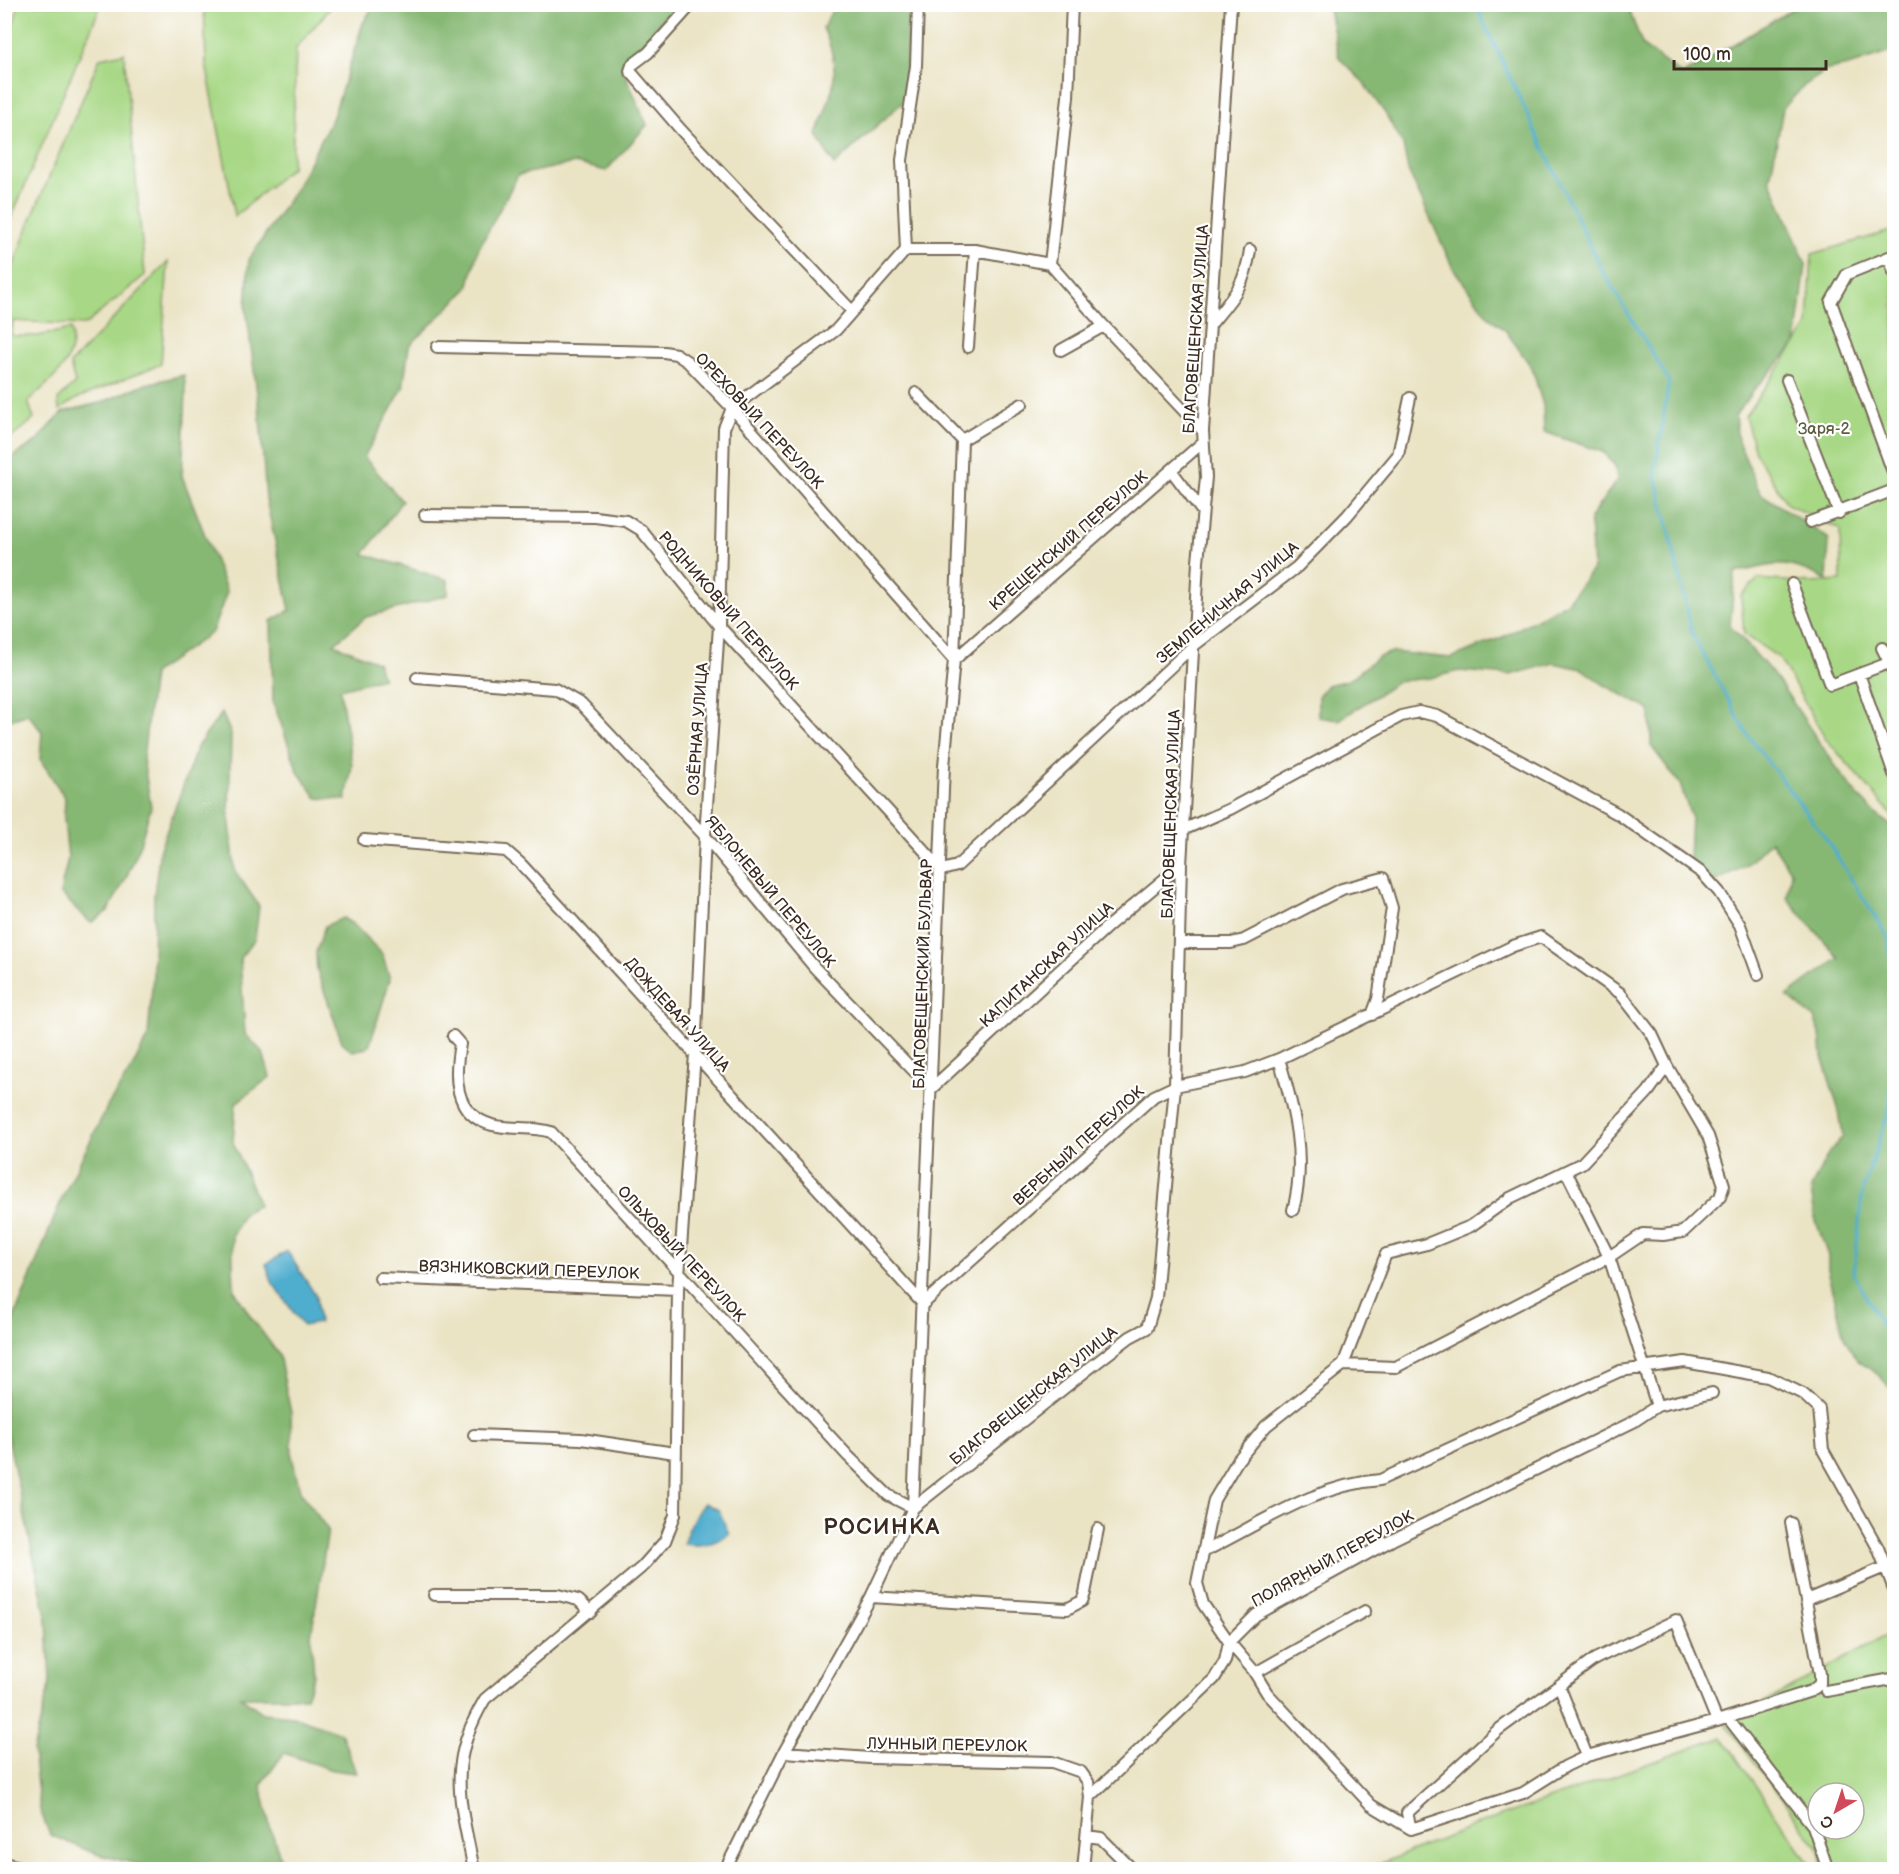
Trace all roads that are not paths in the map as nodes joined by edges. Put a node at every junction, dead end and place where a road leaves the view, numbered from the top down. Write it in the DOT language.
graph roads {
  1 [pos="692,4"];
  2 [pos="918,4"];
  3 [pos="1072,4"];
  4 [pos="1231,4"];
  5 [pos="906,250"];
  6 [pos="975,250"];
  7 [pos="1250,250"];
  8 [pos="1892,256"];
  9 [pos="1050,264"];
  10 [pos="1894,272"];
  11 [pos="851,310"];
  12 [pos="1211,324"];
  13 [pos="1104,326"];
  14 [pos="437,347"];
  15 [pos="968,347"];
  16 [pos="1060,350"];
  17 [pos="1787,380"];
  18 [pos="916,393"];
  19 [pos="1410,398"];
  20 [pos="1022,404"];
  21 [pos="732,408"];
  22 [pos="1203,431"];
  23 [pos="962,440"];
  24 [pos="1202,443"];
  25 [pos="1171,470"];
  26 [pos="1894,474"];
  27 [pos="1894,490"];
  28 [pos="1202,511"];
  29 [pos="1839,513"];
  30 [pos="424,515"];
  31 [pos="1810,522"];
  32 [pos="1792,584"];
  33 [pos="719,626"];
  34 [pos="1192,647"];
  35 [pos="1882,648"];
  36 [pos="954,660"];
  37 [pos="1893,665"];
  38 [pos="1858,674"];
  39 [pos="417,678"];
  40 [pos="1894,774"];
  41 [pos="1185,829"];
  42 [pos="705,836"];
  43 [pos="364,840"];
  44 [pos="1181,864"];
  45 [pos="942,870"];
  46 [pos="1180,943"];
  47 [pos="1758,975"];
  48 [pos="1372,1016"];
  49 [pos="453,1036"];
  50 [pos="695,1054"];
  51 [pos="1279,1059"];
  52 [pos="1667,1066"];
  53 [pos="1175,1086"];
  54 [pos="933,1087"];
  55 [pos="1566,1171"];
  56 [pos="1293,1210"];
  57 [pos="1609,1257"];
  58 [pos="680,1272"];
  59 [pos="380,1278"];
  60 [pos="678,1290"];
  61 [pos="923,1304"];
  62 [pos="1343,1365"];
  63 [pos="1644,1368"];
  64 [pos="1712,1393"];
  65 [pos="1657,1406"];
  66 [pos="474,1435"];
  67 [pos="675,1453"];
  68 [pos="913,1508"];
  69 [pos="1791,1523"];
  70 [pos="1098,1529"];
  71 [pos="1203,1552"];
  72 [pos="1885,1566"];
  73 [pos="1894,1589"];
  74 [pos="434,1595"];
  75 [pos="872,1597"];
  76 [pos="1806,1600"];
  77 [pos="1365,1611"];
  78 [pos="591,1612"];
  79 [pos="1229,1642"];
  80 [pos="1255,1673"];
  81 [pos="1892,1678"];
  82 [pos="1560,1685"];
  83 [pos="1826,1691"];
  84 [pos="1728,1718"];
  85 [pos="1716,1721"];
  86 [pos="784,1752"];
  87 [pos="1587,1756"];
  88 [pos="1090,1797"];
  89 [pos="1411,1829"];
  90 [pos="1087,1836"];
  91 [pos="4,1863"];
  92 [pos="34,1869"];
  93 [pos="474,1869"];
  94 [pos="725,1869"];
  95 [pos="1083,1869"];
  96 [pos="1132,1869"];
  97 [pos="1828,1869"];
  1 -- 11 [label="street"];
  2 -- 5 [label="street"];
  3 -- 9 [label="street"];
  4 -- 12 [label="street, БЛАГОВЕЩЕНСКАЯ УЛИЦА"];
  5 -- 6 [label="street"];
  5 -- 11 [label="street"];
  6 -- 9 [label="street"];
  6 -- 15 [label="street"];
  7 -- 12 [label="street"];
  8 -- 10 [label="street"];
  8 -- 26 [label="street"];
  9 -- 13 [label="street"];
  11 -- 21 [label="street"];
  12 -- 22 [label="street, БЛАГОВЕЩЕНСКАЯ УЛИЦА"];
  13 -- 16 [label="street"];
  13 -- 22 [label="street"];
  14 -- 21 [label="street, ОРЕХОВЫЙ ПЕРЕУЛОК"];
  17 -- 29 [label="street"];
  18 -- 23 [label="street"];
  19 -- 34 [label="street, ЗЕМЛЕНИЧНАЯ УЛИЦА"];
  20 -- 23 [label="street"];
  21 -- 33 [label="street, ОЗЁРНАЯ УЛИЦА"];
  21 -- 36 [label="street, ОРЕХОВЫЙ ПЕРЕУЛОК"];
  22 -- 24 [label="street, БЛАГОВЕЩЕНСКАЯ УЛИЦА"];
  23 -- 36 [label="street, БЛАГОВЕЩЕНСКИЙ БУЛЬВАР"];
  24 -- 25 [label="street, КРЕЩЕНСКИЙ ПЕРЕУЛОК"];
  24 -- 28 [label="street, БЛАГОВЕЩЕНСКАЯ УЛИЦА"];
  25 -- 28 [label="street"];
  25 -- 36 [label="street, КРЕЩЕНСКИЙ ПЕРЕУЛОК"];
  27 -- 29 [label="street"];
  28 -- 34 [label="street, БЛАГОВЕЩЕНСКАЯ УЛИЦА"];
  29 -- 31 [label="street"];
  30 -- 33 [label="street, РОДНИКОВЫЙ ПЕРЕУЛОК"];
  32 -- 38 [label="street"];
  33 -- 42 [label="street, ОЗЁРНАЯ УЛИЦА"];
  33 -- 45 [label="street, РОДНИКОВЫЙ ПЕРЕУЛОК"];
  34 -- 41 [label="street, БЛАГОВЕЩЕНСКАЯ УЛИЦА"];
  34 -- 45 [label="street, ЗЕМЛЕНИЧНАЯ УЛИЦА"];
  35 -- 37 [label="street"];
  36 -- 45 [label="street, БЛАГОВЕЩЕНСКИЙ БУЛЬВАР"];
  37 -- 38 [label="street"];
  38 -- 40 [label="street"];
  39 -- 42 [label="street, ЯБЛОНЕВЫЙ ПЕРЕУЛОК"];
  41 -- 44 [label="street, БЛАГОВЕЩЕНСКАЯ УЛИЦА"];
  41 -- 47 [label="street"];
  42 -- 50 [label="street, ОЗЁРНАЯ УЛИЦА"];
  42 -- 54 [label="street, ЯБЛОНЕВЫЙ ПЕРЕУЛОК"];
  43 -- 50 [label="street, ДОЖДЕВАЯ УЛИЦА"];
  44 -- 46 [label="street, БЛАГОВЕЩЕНСКАЯ УЛИЦА"];
  44 -- 54 [label="street, КАПИТАНСКАЯ УЛИЦА"];
  45 -- 54 [label="street, БЛАГОВЕЩЕНСКИЙ БУЛЬВАР"];
  46 -- 48 [label="street"];
  46 -- 53 [label="street, БЛАГОВЕЩЕНСКАЯ УЛИЦА"];
  48 -- 51 [label="street, ВЕРБНЫЙ ПЕРЕУЛОК"];
  48 -- 52 [label="street, ВЕРБНЫЙ ПЕРЕУЛОК"];
  49 -- 58 [label="street, ОЛЬХОВЫЙ ПЕРЕУЛОК"];
  50 -- 58 [label="street, ОЗЁРНАЯ УЛИЦА"];
  50 -- 61 [label="street, ДОЖДЕВАЯ УЛИЦА"];
  51 -- 53 [label="street, ВЕРБНЫЙ ПЕРЕУЛОК"];
  51 -- 56 [label="street"];
  52 -- 55 [label="street"];
  52 -- 57 [label="street"];
  53 -- 61 [label="street, ВЕРБНЫЙ ПЕРЕУЛОК"];
  53 -- 68 [label="street, БЛАГОВЕЩЕНСКАЯ УЛИЦА"];
  54 -- 61 [label="street, БЛАГОВЕЩЕНСКИЙ БУЛЬВАР"];
  55 -- 57 [label="street"];
  55 -- 62 [label="street"];
  57 -- 62 [label="street"];
  57 -- 63 [label="street"];
  58 -- 60 [label="street, ОЗЁРНАЯ УЛИЦА"];
  58 -- 68 [label="street, ОЛЬХОВЫЙ ПЕРЕУЛОК"];
  59 -- 60 [label="street, ВЯЗНИКОВСКИЙ ПЕРЕУЛОК"];
  60 -- 67 [label="street, ОЗЁРНАЯ УЛИЦА"];
  61 -- 68 [label="street, БЛАГОВЕЩЕНСКИЙ БУЛЬВАР"];
  62 -- 71 [label="street"];
  63 -- 65 [label="street"];
  63 -- 71 [label="street"];
  63 -- 72 [label="street"];
  64 -- 65 [label="street"];
  65 -- 79 [label="street, ПОЛЯРНЫЙ ПЕРЕУЛОК"];
  66 -- 67 [label="street"];
  67 -- 78 [label="street, ОЗЁРНАЯ УЛИЦА"];
  68 -- 75 [label="street"];
  69 -- 76 [label="street"];
  70 -- 75 [label="street"];
  71 -- 79 [label="street"];
  72 -- 73 [label="street"];
  72 -- 76 [label="street"];
  74 -- 78 [label="street"];
  75 -- 86 [label="street"];
  76 -- 84 [label="street"];
  77 -- 80 [label="street"];
  78 -- 93 [label="street, ОЗЁРНАЯ УЛИЦА"];
  79 -- 80 [label="street"];
  79 -- 88 [label="street, ПОЛЯРНЫЙ ПЕРЕУЛОК"];
  80 -- 89 [label="street"];
  81 -- 83 [label="street"];
  82 -- 85 [label="street"];
  82 -- 87 [label="street"];
  82 -- 89 [label="street"];
  84 -- 85 [label="street"];
  84 -- 97 [label="street"];
  85 -- 87 [label="street"];
  86 -- 88 [label="street, ЛУННЫЙ ПЕРЕУЛОК"];
  86 -- 94 [label="street"];
  87 -- 89 [label="street"];
  88 -- 90 [label="street"];
  90 -- 95 [label="street"];
  90 -- 96 [label="street"];
  91 -- 92 [label="street"];
}
